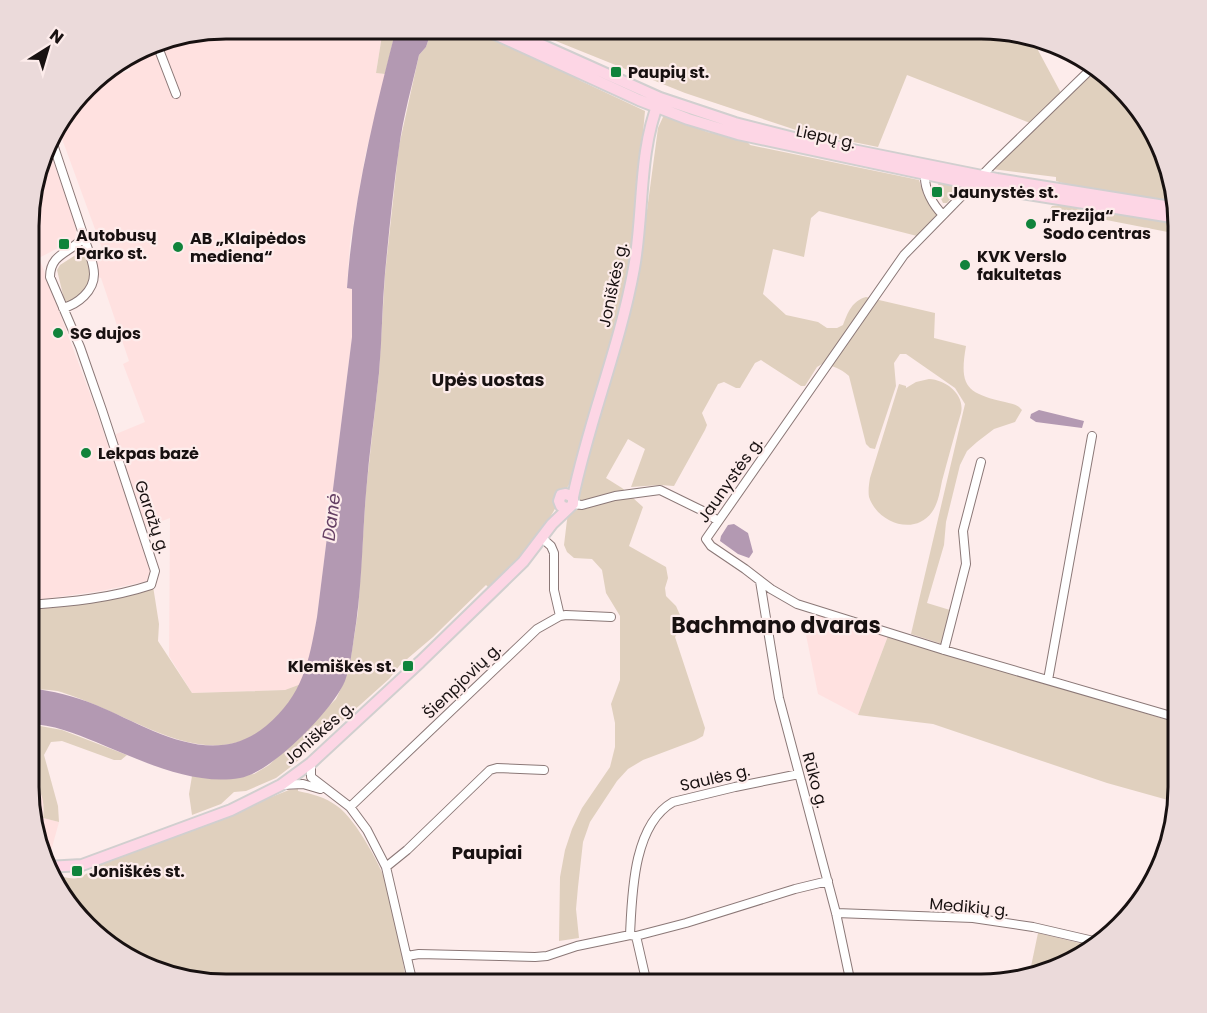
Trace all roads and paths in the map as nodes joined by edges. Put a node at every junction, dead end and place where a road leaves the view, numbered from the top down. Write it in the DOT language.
graph roads {
  1 [pos="508,39"];
  2 [pos="527,39"];
  3 [pos="160,51"];
  4 [pos="1087,73"];
  5 [pos="176,94"];
  6 [pos="658,103"];
  7 [pos="55,150"];
  8 [pos="925,175"];
  9 [pos="977,180"];
  10 [pos="1167,207"];
  11 [pos="943,214"];
  12 [pos="1168,216"];
  13 [pos="84,237"];
  14 [pos="63,308"];
  15 [pos="1092,436"];
  16 [pos="981,462"];
  17 [pos="567,501"];
  18 [pos="718,521"];
  19 [pos="542,538"];
  20 [pos="760,581"];
  21 [pos="39,604"];
  22 [pos="560,616"];
  23 [pos="611,617"];
  24 [pos="944,650"];
  25 [pos="1048,680"];
  26 [pos="1168,715"];
  27 [pos="544,770"];
  28 [pos="799,774"];
  29 [pos="307,778"];
  30 [pos="281,785"];
  31 [pos="350,807"];
  32 [pos="57,867"];
  33 [pos="386,867"];
  34 [pos="828,881"];
  35 [pos="836,914"];
  36 [pos="633,935"];
  37 [pos="1088,940"];
  38 [pos="407,956"];
  39 [pos="411,974"];
  40 [pos="645,974"];
  41 [pos="849,974"];
  1 -- 6 [label="main road, Liepų g."];
  2 -- 6 [label="main road, Liepų g."];
  3 -- 5 [label="street"];
  4 -- 9 [label="street, Jaunystės g."];
  6 -- 8 [label="main road, Liepų g."];
  6 -- 9 [label="main road, Liepų g."];
  6 -- 17 [label="main road, Joniškės g."];
  7 -- 13 [label="street"];
  8 -- 9 [label="main road, Liepų g."];
  8 -- 11 [label="street"];
  9 -- 10 [label="main road, Liepų g."];
  9 -- 11 [label="street, Jaunystės g."];
  9 -- 12 [label="main road, Liepų g."];
  11 -- 18 [label="street, Jaunystės g."];
  13 -- 14 [label="street"];
  13 -- 14 [label="street, Garažų g."];
  14 -- 21 [label="street, Garažų g."];
  15 -- 25 [label="street"];
  16 -- 24 [label="street"];
  17 -- 18 [label="street"];
  17 -- 19 [label="main road, Joniškės g."];
  18 -- 20 [label="street, Jaunystės g."];
  19 -- 22 [label="street"];
  19 -- 29 [label="main road, Joniškės g."];
  20 -- 24 [label="street, Jaunystės g."];
  20 -- 28 [label="street, Rūko g."];
  22 -- 23 [label="street"];
  22 -- 31 [label="street, Šienpjovių g."];
  24 -- 25 [label="street, Jaunystės g."];
  25 -- 26 [label="street, Jaunystės g."];
  27 -- 33 [label="street"];
  28 -- 34 [label="street, Rūko g."];
  28 -- 36 [label="street, Saulės g."];
  29 -- 30 [label="main road, Joniškės g."];
  29 -- 30 [label="street"];
  29 -- 31 [label="street"];
  30 -- 32 [label="main road, Joniškės g."];
  31 -- 33 [label="street"];
  33 -- 38 [label="street"];
  34 -- 35 [label="street, Rūko g."];
  34 -- 36 [label="street"];
  35 -- 37 [label="street, Medikių g."];
  35 -- 41 [label="street, Rūko g."];
  36 -- 38 [label="street"];
  36 -- 40 [label="street, Saulės g."];
  38 -- 39 [label="street"];
}
